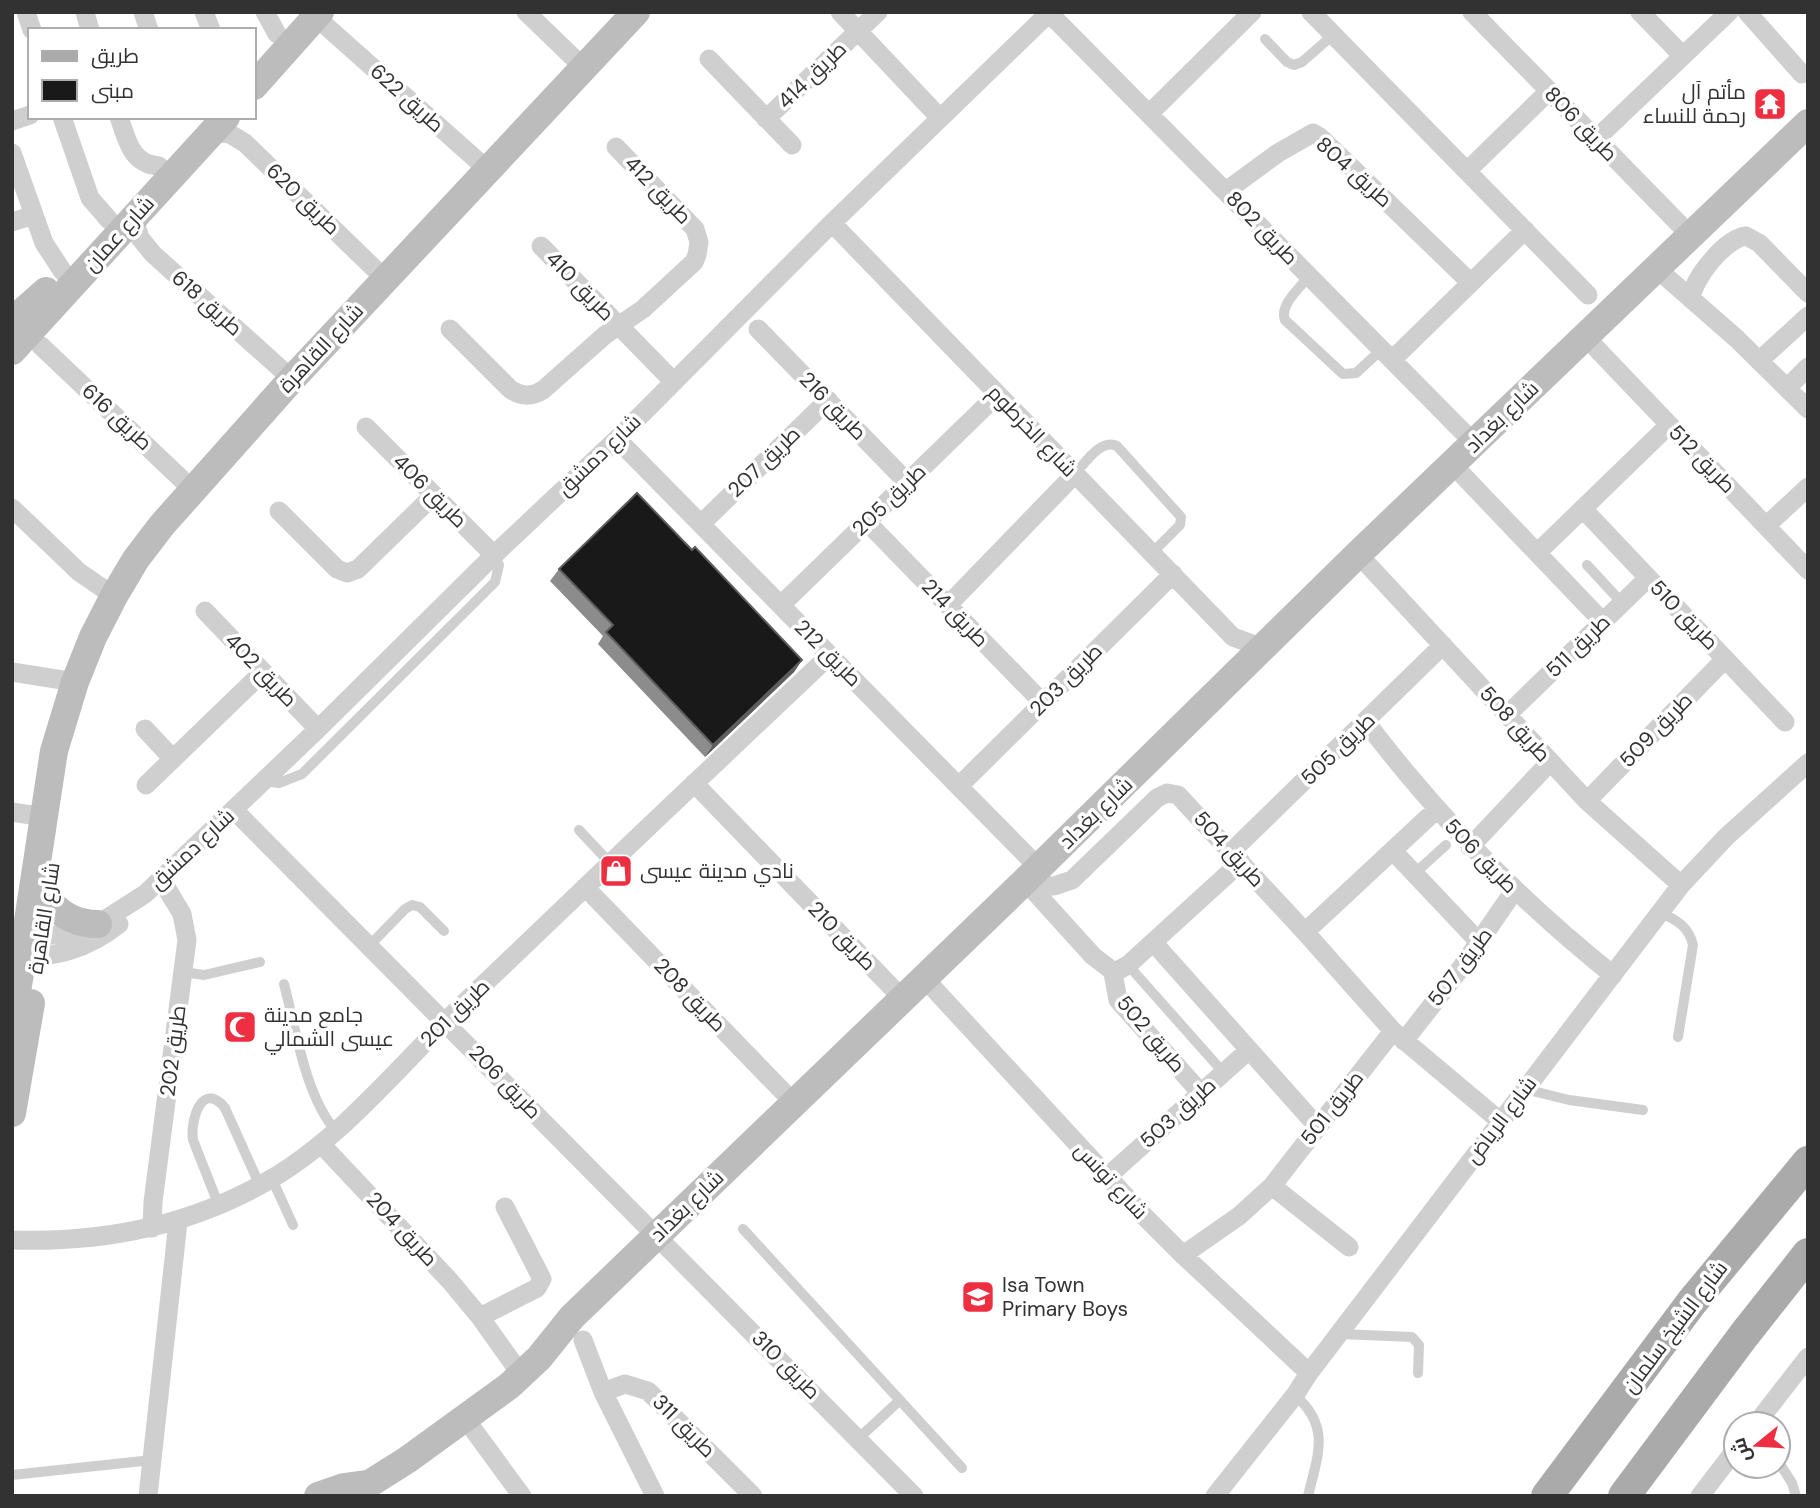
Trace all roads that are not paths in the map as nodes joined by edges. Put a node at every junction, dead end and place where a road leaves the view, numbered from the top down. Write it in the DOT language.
graph roads {
  1 [pos="297,12"];
  2 [pos="526,12"];
  3 [pos="636,12"];
  4 [pos="840,12"];
  5 [pos="878,12"];
  6 [pos="1252,12"];
  7 [pos="1311,12"];
  8 [pos="1472,12"];
  9 [pos="1640,12"];
  10 [pos="1729,12"];
  11 [pos="1747,12"];
  12 [pos="1050,13"];
  13 [pos="323,19"];
  14 [pos="271,23"];
  15 [pos="858,31"];
  16 [pos="1333,34"];
  17 [pos="1265,39"];
  18 [pos="256,56"];
  19 [pos="1682,56"];
  20 [pos="709,59"];
  21 [pos="584,68"];
  22 [pos="1802,74"];
  23 [pos="256,84"];
  24 [pos="1549,91"];
  25 [pos="1149,114"];
  26 [pos="940,118"];
  27 [pos="63,119"];
  28 [pos="120,119"];
  29 [pos="766,119"];
  30 [pos="214,122"];
  31 [pos="1805,131"];
  32 [pos="1596,139"];
  33 [pos="792,145"];
  34 [pos="616,146"];
  35 [pos="12,153"];
  36 [pos="159,166"];
  37 [pos="488,170"];
  38 [pos="1467,171"];
  39 [pos="1226,191"];
  40 [pos="34,215"];
  41 [pos="121,219"];
  42 [pos="12,222"];
  43 [pos="832,223"];
  44 [pos="1525,230"];
  45 [pos="1690,235"];
  46 [pos="541,246"];
  47 [pos="1656,268"];
  48 [pos="63,272"];
  49 [pos="1309,276"];
  50 [pos="385,279"];
  51 [pos="1471,283"];
  52 [pos="1808,293"];
  53 [pos="1588,295"];
  54 [pos="1690,298"];
  55 [pos="14,316"];
  56 [pos="1808,316"];
  57 [pos="619,326"];
  58 [pos="450,329"];
  59 [pos="758,329"];
  60 [pos="40,345"];
  61 [pos="1596,348"];
  62 [pos="12,351"];
  63 [pos="1386,355"];
  64 [pos="1759,361"];
  65 [pos="1808,367"];
  66 [pos="292,379"];
  67 [pos="674,382"];
  68 [pos="1787,388"];
  69 [pos="997,395"];
  70 [pos="828,400"];
  71 [pos="1808,409"];
  72 [pos="1670,425"];
  73 [pos="366,427"];
  74 [pos="617,439"];
  75 [pos="1475,444"];
  76 [pos="1453,465"];
  77 [pos="1074,474"];
  78 [pos="907,482"];
  79 [pos="1808,487"];
  80 [pos="193,490"];
  81 [pos="434,495"];
  82 [pos="12,508"];
  83 [pos="1583,509"];
  84 [pos="279,510"];
  85 [pos="867,522"];
  86 [pos="701,524"];
  87 [pos="1766,526"];
  88 [pos="1152,553"];
  89 [pos="1537,553"];
  90 [pos="1358,554"];
  91 [pos="494,555"];
  92 [pos="1587,565"];
  93 [pos="1808,570"];
  94 [pos="1173,574"];
  95 [pos="1648,578"];
  96 [pos="114,596"];
  97 [pos="1622,603"];
  98 [pos="781,605"];
  99 [pos="948,605"];
  100 [pos="205,611"];
  101 [pos="1603,622"];
  102 [pos="1233,637"];
  103 [pos="1443,645"];
  104 [pos="1263,648"];
  105 [pos="830,655"];
  106 [pos="1725,659"];
  107 [pos="1241,669"];
  108 [pos="12,672"];
  109 [pos="263,672"];
  110 [pos="75,682"];
  111 [pos="1043,703"];
  112 [pos="1508,714"];
  113 [pos="1366,722"];
  114 [pos="1785,722"];
  115 [pos="64,723"];
  116 [pos="145,729"];
  117 [pos="318,729"];
  118 [pos="173,759"];
  119 [pos="1550,762"];
  120 [pos="1808,762"];
  121 [pos="264,781"];
  122 [pos="694,783"];
  123 [pos="146,785"];
  124 [pos="959,786"];
  125 [pos="1587,801"];
  126 [pos="234,810"];
  127 [pos="1436,810"];
  128 [pos="12,812"];
  129 [pos="44,817"];
  130 [pos="579,830"];
  131 [pos="1446,845"];
  132 [pos="1470,847"];
  133 [pos="1393,851"];
  134 [pos="1236,857"];
  135 [pos="610,863"];
  136 [pos="1414,874"];
  137 [pos="1031,878"];
  138 [pos="161,879"];
  139 [pos="1681,885"];
  140 [pos="585,887"];
  141 [pos="1514,891"];
  142 [pos="145,894"];
  143 [pos="49,901"];
  144 [pos="1661,913"];
  145 [pos="98,924"];
  146 [pos="444,931"];
  147 [pos="1305,932"];
  148 [pos="1153,942"];
  149 [pos="1480,943"];
  150 [pos="370,945"];
  151 [pos="29,948"];
  152 [pos="260,962"];
  153 [pos="1121,969"];
  154 [pos="183,972"];
  155 [pos="1613,975"];
  156 [pos="924,978"];
  157 [pos="284,984"];
  158 [pos="903,999"];
  159 [pos="445,1021"];
  160 [pos="12,1025"];
  161 [pos="1398,1036"];
  162 [pos="1678,1037"];
  163 [pos="1249,1050"];
  164 [pos="1223,1073"];
  165 [pos="1525,1089"];
  166 [pos="1200,1092"];
  167 [pos="794,1103"];
  168 [pos="13,1106"];
  169 [pos="1643,1110"];
  170 [pos="1500,1121"];
  171 [pos="1317,1126"];
  172 [pos="336,1131"];
  173 [pos="321,1144"];
  174 [pos="1808,1161"];
  175 [pos="1107,1177"];
  176 [pos="266,1182"];
  177 [pos="1272,1186"];
  178 [pos="219,1206"];
  179 [pos="505,1207"];
  180 [pos="178,1222"];
  181 [pos="293,1224"];
  182 [pos="152,1228"];
  183 [pos="743,1228"];
  184 [pos="656,1236"];
  185 [pos="12,1241"];
  186 [pos="1349,1247"];
  187 [pos="1808,1254"];
  188 [pos="1183,1255"];
  189 [pos="480,1317"];
  190 [pos="1340,1334"];
  191 [pos="583,1340"];
  192 [pos="1808,1357"];
  193 [pos="1309,1373"];
  194 [pos="1418,1373"];
  195 [pos="522,1376"];
  196 [pos="603,1391"];
  197 [pos="1295,1395"];
  198 [pos="900,1400"];
  199 [pos="1767,1410"];
  200 [pos="464,1417"];
  201 [pos="859,1438"];
  202 [pos="1656,1454"];
  203 [pos="152,1460"];
  204 [pos="962,1468"];
  205 [pos="1722,1470"];
  206 [pos="12,1475"];
  207 [pos="1789,1480"];
  208 [pos="359,1490"];
  209 [pos="1706,1493"];
  210 [pos="148,1496"];
  211 [pos="318,1496"];
  212 [pos="522,1496"];
  213 [pos="655,1496"];
  214 [pos="753,1496"];
  215 [pos="914,1496"];
  216 [pos="1215,1496"];
  217 [pos="1308,1496"];
  218 [pos="1547,1496"];
  219 [pos="1625,1496"];
  220 [pos="1642,1496"];
  221 [pos="1796,1496"];
  1 -- 14 [label="street"];
  2 -- 21 [label="street"];
  3 -- 21 [label="street, شارع القاهرة"];
  4 -- 15 [label="street"];
  5 -- 15 [label="street, طريق 414"];
  6 -- 25 [label="street"];
  7 -- 16 [label="street"];
  8 -- 24 [label="street, طريق 806"];
  9 -- 19 [label="street"];
  10 -- 19 [label="street"];
  11 -- 22 [label="street"];
  12 -- 25 [label="street, طريق 802"];
  12 -- 26 [label="street, شارع دمشق"];
  13 -- 23 [label="street"];
  13 -- 37 [label="street, طريق 622"];
  14 -- 18 [label="street"];
  15 -- 26 [label="street"];
  15 -- 29 [label="street, طريق 414"];
  16 -- 17 [label="lane"];
  16 -- 38 [label="street"];
  19 -- 32 [label="street"];
  20 -- 29 [label="street, طريق 414"];
  21 -- 37 [label="street, شارع القاهرة"];
  24 -- 32 [label="street, طريق 806"];
  24 -- 38 [label="street"];
  25 -- 39 [label="street, طريق 802"];
  26 -- 43 [label="street, شارع دمشق"];
  27 -- 41 [label="street, طريق 618"];
  28 -- 36 [label="street"];
  29 -- 33 [label="street, طريق 414"];
  30 -- 36 [label="street, شارع عمان"];
  30 -- 41 [label="street, شارع عمان"];
  30 -- 50 [label="street, طريق 620"];
  31 -- 45 [label="street, شارع بغداد"];
  32 -- 45 [label="street, طريق 806"];
  34 -- 57 [label="street, طريق 412"];
  35 -- 40 [label="street"];
  36 -- 41 [label="street, شارع عمان"];
  37 -- 50 [label="street, شارع القاهرة"];
  38 -- 44 [label="street"];
  39 -- 49 [label="street, طريق 802"];
  39 -- 51 [label="street, طريق 804"];
  40 -- 42 [label="street"];
  40 -- 48 [label="street"];
  41 -- 48 [label="street, شارع عمان"];
  41 -- 62 [label="street, شارع عمان"];
  41 -- 66 [label="street, طريق 618"];
  43 -- 67 [label="street, شارع دمشق"];
  43 -- 69 [label="street, شارع الخرطوم"];
  44 -- 51 [label="street"];
  44 -- 53 [label="street"];
  45 -- 47 [label="street, شارع بغداد"];
  46 -- 57 [label="street, طريق 410"];
  47 -- 54 [label="street"];
  47 -- 75 [label="street, شارع بغداد"];
  48 -- 55 [label="street, شارع عمان"];
  49 -- 63 [label="street, طريق 802"];
  49 -- 63 [label="lane"];
  50 -- 66 [label="street, شارع القاهرة"];
  51 -- 63 [label="street"];
  52 -- 54 [label="street"];
  54 -- 64 [label="street"];
  56 -- 64 [label="street"];
  57 -- 58 [label="street, طريق 412"];
  57 -- 67 [label="street, طريق 410"];
  59 -- 70 [label="street, طريق 216"];
  60 -- 80 [label="street, طريق 616"];
  61 -- 72 [label="street, طريق 512"];
  63 -- 75 [label="street, طريق 802"];
  64 -- 68 [label="street"];
  65 -- 68 [label="street"];
  66 -- 80 [label="street, شارع القاهرة"];
  67 -- 74 [label="street, شارع دمشق"];
  68 -- 71 [label="street"];
  69 -- 77 [label="street, شارع الخرطوم"];
  69 -- 78 [label="street, طريق 205"];
  70 -- 78 [label="street, طريق 216"];
  70 -- 86 [label="street, طريق 207"];
  72 -- 83 [label="street"];
  72 -- 87 [label="street, طريق 512"];
  73 -- 81 [label="street, طريق 406"];
  74 -- 86 [label="street, طريق 212"];
  74 -- 91 [label="street, شارع دمشق"];
  75 -- 76 [label="street, شارع بغداد"];
  76 -- 89 [label="street"];
  76 -- 90 [label="street, شارع بغداد"];
  77 -- 88 [label="street, شارع الخرطوم"];
  77 -- 88 [label="lane"];
  77 -- 99 [label="street"];
  78 -- 85 [label="street, طريق 205"];
  79 -- 87 [label="street"];
  80 -- 96 [label="street, شارع القاهرة"];
  81 -- 84 [label="street"];
  81 -- 91 [label="street, طريق 406"];
  82 -- 96 [label="street"];
  83 -- 89 [label="street"];
  83 -- 95 [label="street, طريق 510"];
  85 -- 98 [label="street, طريق 205"];
  85 -- 99 [label="street, طريق 214"];
  86 -- 98 [label="street, طريق 212"];
  87 -- 93 [label="street, طريق 512"];
  88 -- 94 [label="street, شارع الخرطوم"];
  89 -- 101 [label="street"];
  90 -- 103 [label="street, طريق 508"];
  90 -- 104 [label="street, شارع بغداد"];
  91 -- 117 [label="street, شارع دمشق"];
  91 -- 121 [label="lane"];
  92 -- 97 [label="lane"];
  94 -- 102 [label="street, شارع الخرطوم"];
  94 -- 111 [label="street, طريق 203"];
  95 -- 97 [label="street, طريق 511"];
  95 -- 106 [label="street, طريق 510"];
  96 -- 110 [label="street, شارع القاهرة"];
  97 -- 101 [label="street, طريق 511"];
  98 -- 105 [label="street, طريق 212"];
  99 -- 111 [label="street, طريق 214"];
  100 -- 109 [label="street, طريق 402"];
  101 -- 112 [label="street, طريق 511"];
  102 -- 104 [label="street, شارع الخرطوم"];
  102 -- 107 [label="street, شارع الخرطوم"];
  103 -- 112 [label="street, طريق 508"];
  103 -- 113 [label="street, طريق 505"];
  104 -- 107 [label="street, شارع بغداد"];
  105 -- 122 [label="street, طريق 201"];
  105 -- 124 [label="street, طريق 212"];
  106 -- 114 [label="street, طريق 510"];
  106 -- 125 [label="street, طريق 509"];
  107 -- 137 [label="street, شارع بغداد"];
  108 -- 110 [label="street"];
  109 -- 117 [label="street, طريق 402"];
  109 -- 118 [label="street"];
  110 -- 115 [label="street, شارع القاهرة"];
  111 -- 124 [label="street, طريق 203"];
  112 -- 119 [label="street, طريق 508"];
  113 -- 127 [label="street, طريق 506"];
  113 -- 134 [label="street, طريق 505"];
  115 -- 129 [label="street, شارع القاهرة"];
  115 -- 143 [label="street, شارع القاهرة"];
  116 -- 118 [label="street"];
  117 -- 121 [label="street, شارع دمشق"];
  118 -- 123 [label="street"];
  119 -- 125 [label="street, طريق 508"];
  119 -- 132 [label="street"];
  120 -- 139 [label="street, شارع الرياض"];
  121 -- 126 [label="street, شارع دمشق"];
  122 -- 135 [label="street, طريق 201"];
  122 -- 158 [label="street, طريق 210"];
  124 -- 137 [label="street, طريق 212"];
  125 -- 139 [label="street, طريق 508"];
  126 -- 138 [label="street, شارع دمشق"];
  126 -- 150 [label="street, طريق 206"];
  127 -- 132 [label="street, طريق 506"];
  127 -- 133 [label="street"];
  128 -- 129 [label="street"];
  129 -- 151 [label="street, شارع القاهرة"];
  130 -- 135 [label="lane"];
  131 -- 136 [label="lane"];
  132 -- 141 [label="street, طريق 506"];
  133 -- 136 [label="street"];
  133 -- 147 [label="street"];
  134 -- 137 [label="street, طريق 504"];
  134 -- 147 [label="street, طريق 504"];
  134 -- 148 [label="street"];
  135 -- 140 [label="street, طريق 201"];
  136 -- 149 [label="street"];
  137 -- 153 [label="street, طريق 502"];
  137 -- 156 [label="street, شارع بغداد"];
  138 -- 142 [label="street, شارع دمشق"];
  138 -- 154 [label="street, طريق 202"];
  139 -- 144 [label="street, شارع الرياض"];
  140 -- 159 [label="street, طريق 201"];
  140 -- 167 [label="street, طريق 208"];
  141 -- 149 [label="street, طريق 507"];
  141 -- 155 [label="street, طريق 506"];
  142 -- 145 [label="street, شارع دمشق"];
  142 -- 151 [label="street, شارع دمشق"];
  143 -- 145 [label="street"];
  143 -- 151 [label="street, شارع القاهرة"];
  144 -- 155 [label="street, شارع الرياض"];
  144 -- 162 [label="lane"];
  145 -- 151 [label="street, شارع دمشق"];
  146 -- 150 [label="lane"];
  147 -- 161 [label="street, طريق 504"];
  148 -- 153 [label="street"];
  148 -- 163 [label="street"];
  149 -- 161 [label="street, طريق 507"];
  150 -- 159 [label="street, طريق 206"];
  151 -- 160 [label="street, شارع القاهرة"];
  151 -- 168 [label="street, شارع القاهرة"];
  152 -- 154 [label="lane"];
  153 -- 164 [label="lane"];
  153 -- 166 [label="street, طريق 502"];
  154 -- 182 [label="street, طريق 202"];
  155 -- 165 [label="street, شارع الرياض"];
  156 -- 158 [label="street, شارع بغداد"];
  156 -- 175 [label="street, شارع تونس"];
  157 -- 172 [label="lane"];
  158 -- 167 [label="street, شارع بغداد"];
  159 -- 172 [label="street, طريق 201"];
  159 -- 184 [label="street, طريق 206"];
  161 -- 170 [label="street"];
  161 -- 171 [label="street, طريق 501"];
  163 -- 164 [label="street, طريق 503"];
  163 -- 171 [label="street"];
  164 -- 166 [label="street, طريق 503"];
  165 -- 169 [label="lane"];
  165 -- 170 [label="street, شارع الرياض"];
  166 -- 175 [label="street, طريق 503"];
  167 -- 184 [label="street, شارع بغداد"];
  170 -- 190 [label="street, شارع الرياض"];
  171 -- 177 [label="street, طريق 501"];
  172 -- 173 [label="street, طريق 201"];
  173 -- 176 [label="street, طريق 201"];
  173 -- 189 [label="street, طريق 204"];
  174 -- 218 [label="main road, شارع الشيخ سلمان"];
  175 -- 188 [label="street, شارع تونس"];
  176 -- 178 [label="street, طريق 201"];
  176 -- 178 [label="lane"];
  176 -- 181 [label="lane"];
  177 -- 186 [label="street"];
  177 -- 188 [label="street, طريق 501"];
  178 -- 180 [label="street, طريق 201"];
  179 -- 189 [label="street"];
  180 -- 182 [label="street, طريق 201"];
  180 -- 203 [label="street"];
  182 -- 185 [label="street, طريق 201"];
  183 -- 198 [label="lane"];
  184 -- 195 [label="street, شارع بغداد"];
  184 -- 201 [label="street, طريق 310"];
  187 -- 202 [label="main road"];
  188 -- 193 [label="street, شارع تونس"];
  189 -- 195 [label="street, طريق 204"];
  190 -- 193 [label="street, شارع الرياض"];
  190 -- 194 [label="lane"];
  191 -- 196 [label="street"];
  192 -- 199 [label="street"];
  193 -- 197 [label="street, شارع الرياض"];
  195 -- 200 [label="street, شارع بغداد"];
  196 -- 213 [label="street"];
  196 -- 214 [label="street, طريق 311"];
  197 -- 216 [label="street, شارع الرياض"];
  197 -- 217 [label="lane"];
  198 -- 201 [label="lane"];
  198 -- 204 [label="lane"];
  200 -- 208 [label="street, شارع بغداد"];
  200 -- 212 [label="street"];
  201 -- 215 [label="street, طريق 310"];
  202 -- 219 [label="main road"];
  202 -- 220 [label="main road"];
  203 -- 206 [label="lane"];
  203 -- 210 [label="street"];
  205 -- 209 [label="street"];
  207 -- 221 [label="lane"];
  208 -- 211 [label="street, شارع بغداد"];
}
